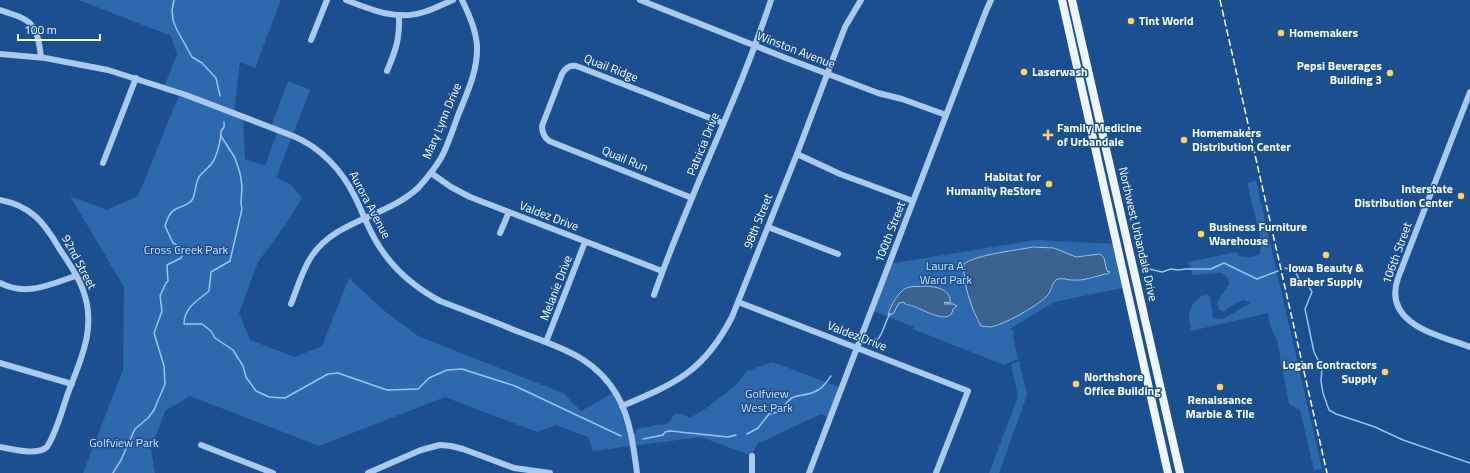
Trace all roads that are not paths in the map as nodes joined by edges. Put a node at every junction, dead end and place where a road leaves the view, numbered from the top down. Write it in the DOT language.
graph roads {
  1 [pos="327,0"];
  2 [pos="346,0"];
  3 [pos="453,0"];
  4 [pos="462,0"];
  5 [pos="640,0"];
  6 [pos="771,0"];
  7 [pos="861,0"];
  8 [pos="991,0"];
  9 [pos="1062,0"];
  10 [pos="1072,0"];
  11 [pos="0,10"];
  12 [pos="399,15"];
  13 [pos="311,40"];
  14 [pos="754,46"];
  15 [pos="0,54"];
  16 [pos="41,57"];
  17 [pos="387,71"];
  18 [pos="827,74"];
  19 [pos="136,78"];
  20 [pos="1470,92"];
  21 [pos="946,115"];
  22 [pos="723,123"];
  23 [pos="550,141"];
  24 [pos="797,154"];
  25 [pos="103,163"];
  26 [pos="431,173"];
  27 [pos="692,198"];
  28 [pos="0,200"];
  29 [pos="913,201"];
  30 [pos="509,212"];
  31 [pos="365,219"];
  32 [pos="768,227"];
  33 [pos="500,233"];
  34 [pos="585,242"];
  35 [pos="838,254"];
  36 [pos="662,272"];
  37 [pos="76,276"];
  38 [pos="0,283"];
  39 [pos="654,295"];
  40 [pos="738,302"];
  41 [pos="291,304"];
  42 [pos="546,342"];
  43 [pos="1470,347"];
  44 [pos="857,348"];
  45 [pos="0,363"];
  46 [pos="72,384"];
  47 [pos="622,406"];
  48 [pos="201,445"];
  49 [pos="0,446"];
  50 [pos="752,456"];
  51 [pos="273,473"];
  52 [pos="368,473"];
  53 [pos="550,473"];
  54 [pos="637,473"];
  55 [pos="752,473"];
  56 [pos="809,473"];
  57 [pos="936,473"];
  58 [pos="1168,473"];
  59 [pos="1180,473"];
  1 -- 13 [label="street"];
  2 -- 12 [label="street"];
  3 -- 12 [label="street"];
  4 -- 26 [label="street, Mary Lynn Drive"];
  5 -- 14 [label="street, Winston Avenue"];
  6 -- 14 [label="street, Patricia Drive"];
  7 -- 18 [label="street, 98th Street"];
  8 -- 21 [label="street, 100th Street"];
  9 -- 58 [label="main road, Northwest Urbandale Drive"];
  10 -- 59 [label="main road, Northwest Urbandale Drive"];
  11 -- 16 [label="street"];
  12 -- 17 [label="street"];
  14 -- 18 [label="street, Winston Avenue"];
  14 -- 22 [label="street, Patricia Drive"];
  15 -- 16 [label="street, Aurora Avenue"];
  16 -- 19 [label="street, Aurora Avenue"];
  18 -- 21 [label="street, Winston Avenue"];
  18 -- 24 [label="street, 98th Street"];
  19 -- 25 [label="street"];
  19 -- 31 [label="street, Aurora Avenue"];
  20 -- 43 [label="street, 106th Street"];
  21 -- 29 [label="street, 100th Street"];
  22 -- 23 [label="street, Quail Ridge"];
  22 -- 27 [label="street, Patricia Drive"];
  23 -- 27 [label="street, Quail Run"];
  24 -- 29 [label="street"];
  24 -- 32 [label="street, 98th Street"];
  26 -- 30 [label="street, Valdez Drive"];
  26 -- 31 [label="street, Mary Lynn Drive"];
  27 -- 36 [label="street, Patricia Drive"];
  28 -- 37 [label="street, 92nd Street"];
  29 -- 44 [label="street, 100th Street"];
  30 -- 33 [label="street"];
  30 -- 34 [label="street, Valdez Drive"];
  31 -- 41 [label="street, Mary Lynn Drive"];
  31 -- 42 [label="street, Aurora Avenue"];
  32 -- 35 [label="street"];
  32 -- 40 [label="street, 98th Street"];
  34 -- 36 [label="street, Valdez Drive"];
  34 -- 42 [label="street, Melanie Drive"];
  36 -- 39 [label="street, Patricia Drive"];
  37 -- 38 [label="street"];
  37 -- 46 [label="street, 92nd Street"];
  40 -- 44 [label="street, Valdez Drive"];
  40 -- 47 [label="street, 98th Street"];
  42 -- 47 [label="street, Aurora Avenue"];
  44 -- 56 [label="street, 100th Street"];
  44 -- 57 [label="street, Valdez Drive"];
  45 -- 46 [label="street"];
  46 -- 49 [label="street, 92nd Street"];
  47 -- 54 [label="street, Aurora Avenue"];
  48 -- 51 [label="street"];
  50 -- 55 [label="street"];
  52 -- 53 [label="street"];
}
